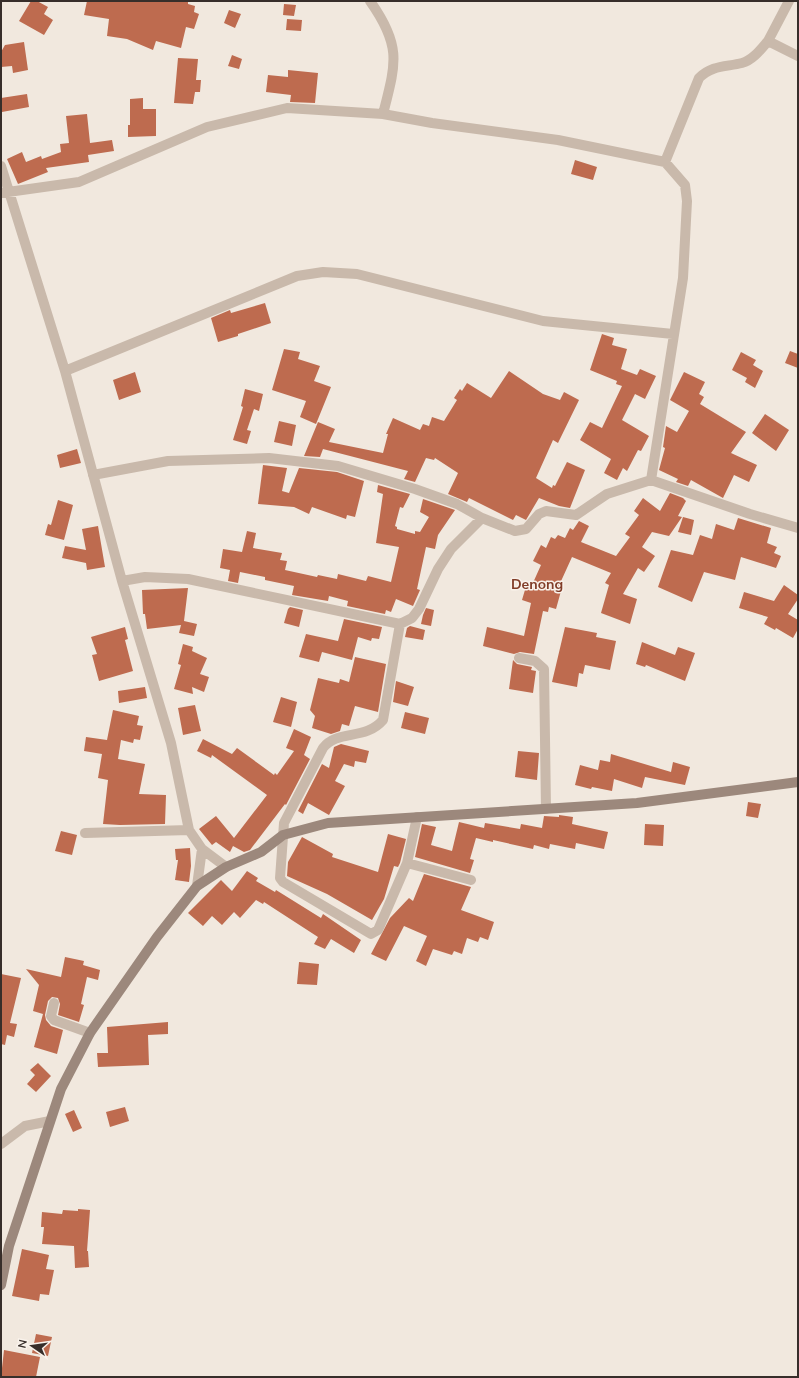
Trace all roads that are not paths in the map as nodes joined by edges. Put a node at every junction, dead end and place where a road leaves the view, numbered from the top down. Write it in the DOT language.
graph roads {
  1 [pos="370,1"];
  2 [pos="789,1"];
  3 [pos="768,41"];
  4 [pos="798,56"];
  5 [pos="383,114"];
  6 [pos="665,162"];
  7 [pos="1,166"];
  8 [pos="5,192"];
  9 [pos="673,334"];
  10 [pos="65,372"];
  11 [pos="93,475"];
  12 [pos="651,480"];
  13 [pos="482,518"];
  14 [pos="798,528"];
  15 [pos="122,581"];
  16 [pos="400,624"];
  17 [pos="519,658"];
  18 [pos="798,782"];
  19 [pos="546,809"];
  20 [pos="417,817"];
  21 [pos="189,830"];
  22 [pos="86,833"];
  23 [pos="283,835"];
  24 [pos="202,849"];
  25 [pos="407,863"];
  26 [pos="226,867"];
  27 [pos="471,880"];
  28 [pos="197,886"];
  29 [pos="54,1003"];
  30 [pos="90,1033"];
  31 [pos="50,1121"];
  32 [pos="1,1144"];
  33 [pos="1,1285"];
  1 -- 5 [label="street"];
  2 -- 3 [label="street"];
  3 -- 4 [label="street"];
  3 -- 6 [label="street"];
  5 -- 6 [label="street"];
  5 -- 8 [label="street"];
  6 -- 9 [label="street"];
  7 -- 8 [label="street"];
  8 -- 10 [label="street"];
  9 -- 10 [label="street"];
  9 -- 12 [label="street"];
  10 -- 11 [label="street"];
  11 -- 13 [label="street"];
  11 -- 15 [label="street"];
  12 -- 13 [label="street"];
  12 -- 14 [label="street"];
  13 -- 16 [label="street"];
  15 -- 16 [label="street"];
  15 -- 21 [label="street"];
  16 -- 23 [label="street"];
  17 -- 19 [label="street"];
  18 -- 19 [label="street"];
  19 -- 20 [label="street"];
  20 -- 23 [label="street"];
  20 -- 25 [label="street"];
  21 -- 22 [label="street"];
  21 -- 24 [label="street"];
  23 -- 25 [label="street"];
  23 -- 26 [label="street"];
  24 -- 26 [label="street"];
  24 -- 28 [label="street"];
  25 -- 27 [label="street"];
  26 -- 28 [label="street"];
  28 -- 30 [label="street"];
  29 -- 30 [label="street"];
  30 -- 31 [label="street"];
  31 -- 32 [label="street"];
  31 -- 33 [label="street"];
}
